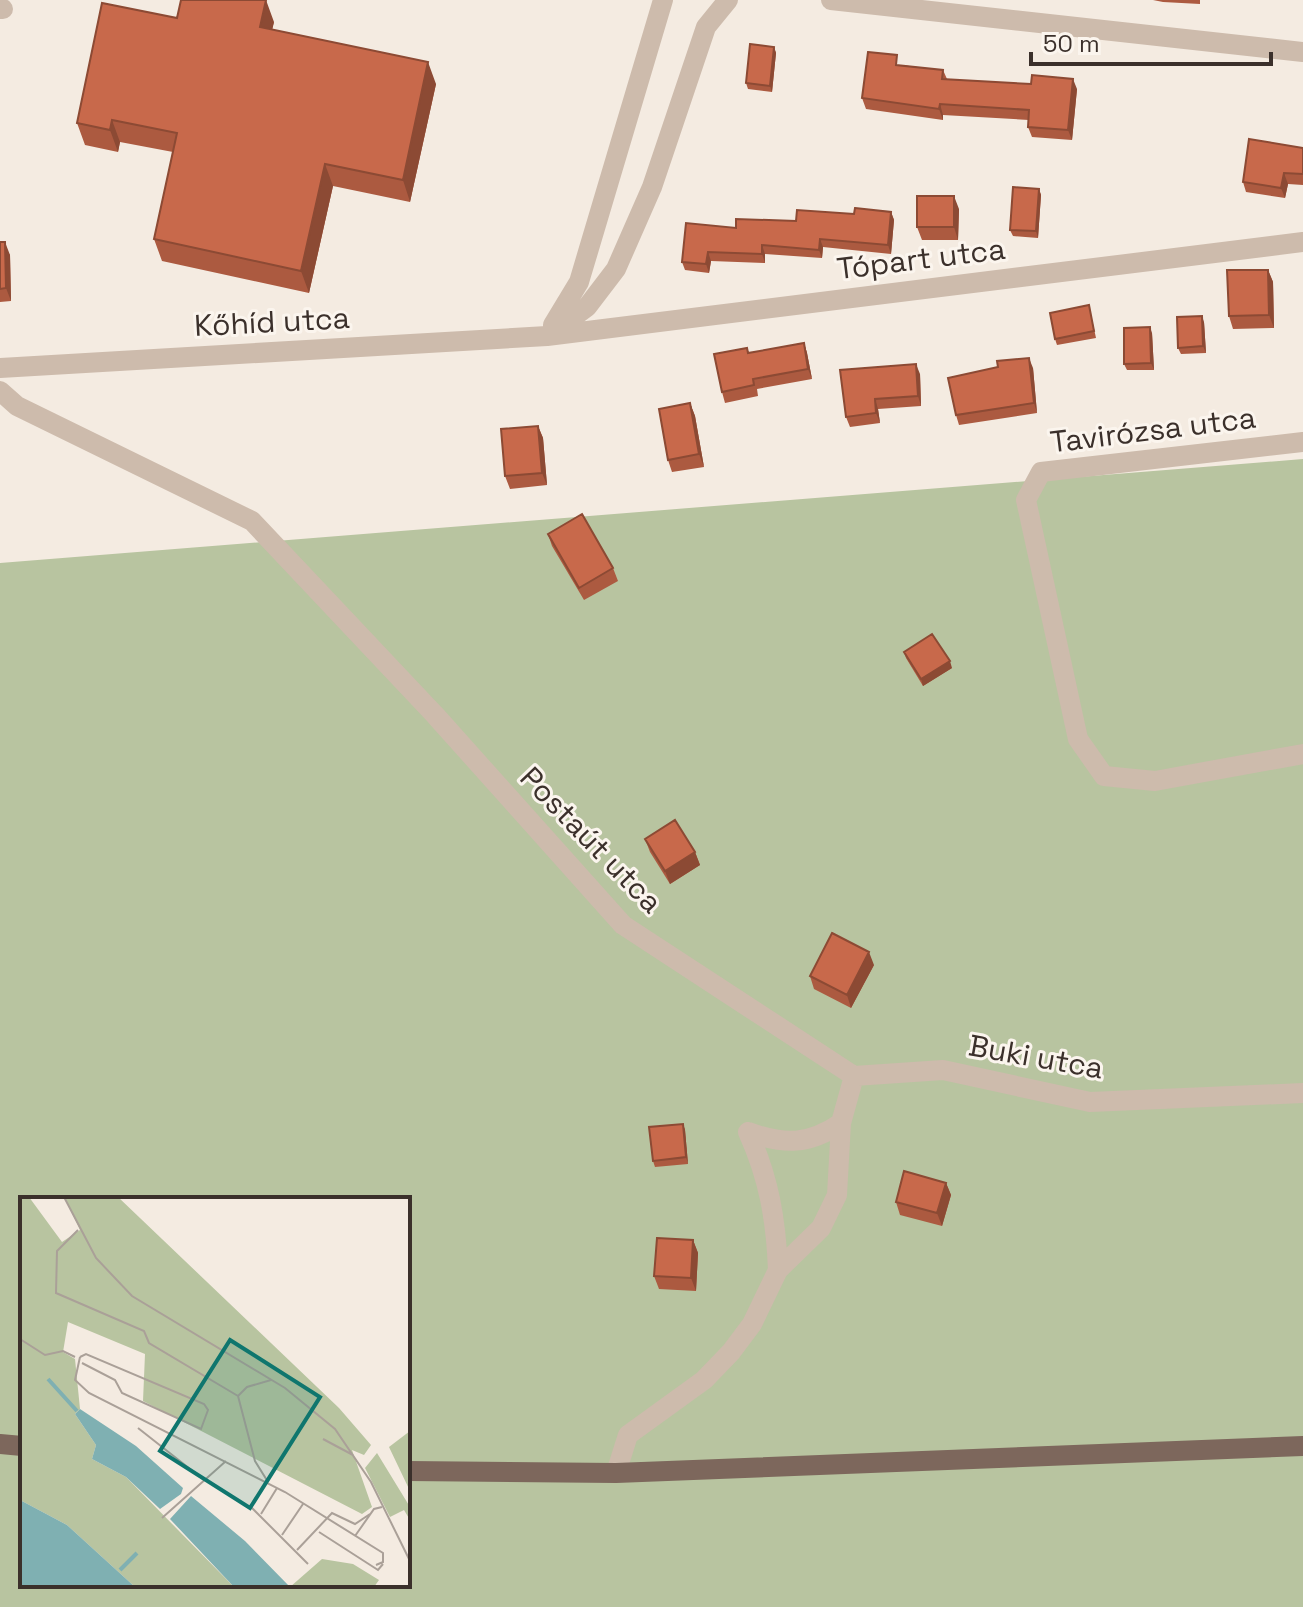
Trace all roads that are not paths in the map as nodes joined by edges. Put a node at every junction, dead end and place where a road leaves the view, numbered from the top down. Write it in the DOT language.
graph roads {
  1 [pos="663,0"];
  2 [pos="728,0"];
  3 [pos="831,0"];
  4 [pos="1303,52"];
  5 [pos="1303,242"];
  6 [pos="547,336"];
  7 [pos="0,368"];
  8 [pos="0,391"];
  9 [pos="1303,442"];
  10 [pos="1303,754"];
  11 [pos="854,1076"];
  12 [pos="1303,1093"];
  13 [pos="841,1123"];
  14 [pos="778,1270"];
  15 [pos="0,1444"];
  16 [pos="20,1446"];
  17 [pos="1303,1446"];
  18 [pos="410,1471"];
  19 [pos="616,1473"];
  1 -- 6 [label="street"];
  2 -- 6 [label="street"];
  3 -- 4 [label="street"];
  5 -- 6 [label="street, Tópart utca"];
  6 -- 7 [label="street, Kőhíd utca"];
  8 -- 11 [label="street, Postaút utca"];
  9 -- 10 [label="street, Tavirózsa utca"];
  11 -- 12 [label="street, Buki utca"];
  11 -- 13 [label="street"];
  13 -- 14 [label="street"];
  13 -- 14 [label="street"];
  14 -- 19 [label="street"];
  15 -- 16 [label="main road"];
  17 -- 19 [label="main road"];
  18 -- 19 [label="main road"];
}
